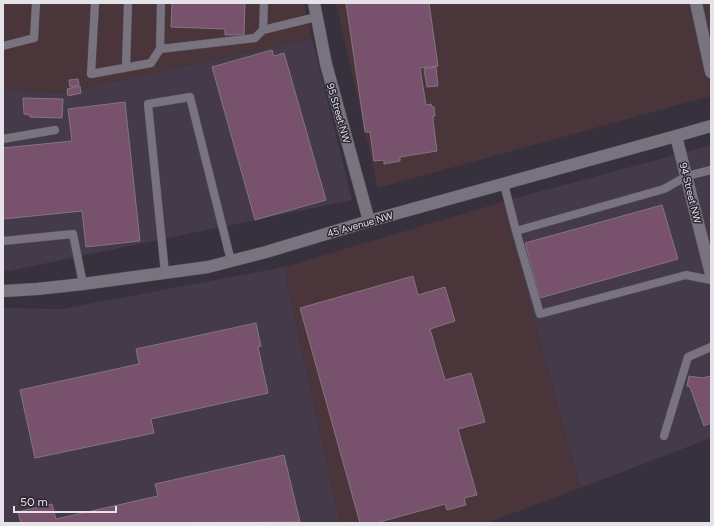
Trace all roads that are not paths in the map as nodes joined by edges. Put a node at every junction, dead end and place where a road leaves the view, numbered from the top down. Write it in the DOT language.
graph roads {
  1 [pos="36,3"];
  2 [pos="95,3"];
  3 [pos="128,3"];
  4 [pos="161,3"];
  5 [pos="264,3"];
  6 [pos="314,3"];
  7 [pos="696,3"];
  8 [pos="316,17"];
  9 [pos="264,30"];
  10 [pos="3,46"];
  11 [pos="160,49"];
  12 [pos="126,67"];
  13 [pos="711,72"];
  14 [pos="711,126"];
  15 [pos="55,130"];
  16 [pos="676,136"];
  17 [pos="3,139"];
  18 [pos="711,170"];
  19 [pos="687,176"];
  20 [pos="504,184"];
  21 [pos="370,221"];
  22 [pos="516,231"];
  23 [pos="3,241"];
  24 [pos="231,261"];
  25 [pos="165,273"];
  26 [pos="711,274"];
  27 [pos="711,280"];
  28 [pos="83,284"];
  29 [pos="3,291"];
  30 [pos="711,347"];
  31 [pos="664,436"];
  1 -- 10 [label="lane"];
  2 -- 12 [label="lane"];
  3 -- 12 [label="lane"];
  4 -- 11 [label="lane"];
  5 -- 9 [label="lane"];
  6 -- 8 [label="street, 95 Street NW"];
  7 -- 13 [label="street"];
  8 -- 9 [label="lane"];
  8 -- 21 [label="street, 95 Street NW"];
  9 -- 11 [label="lane"];
  11 -- 12 [label="lane"];
  14 -- 16 [label="street, 45 Avenue NW"];
  15 -- 17 [label="lane"];
  16 -- 19 [label="street, 94 Street NW"];
  16 -- 20 [label="street, 45 Avenue NW"];
  18 -- 19 [label="lane"];
  19 -- 22 [label="lane"];
  19 -- 26 [label="street, 94 Street NW"];
  20 -- 21 [label="street, 45 Avenue NW"];
  20 -- 22 [label="lane"];
  21 -- 24 [label="street, 45 Avenue NW"];
  22 -- 27 [label="lane"];
  23 -- 28 [label="lane"];
  24 -- 25 [label="street, 45 Avenue NW"];
  24 -- 25 [label="lane"];
  25 -- 28 [label="street, 45 Avenue NW"];
  28 -- 29 [label="street, 45 Avenue NW"];
  30 -- 31 [label="lane"];
}
